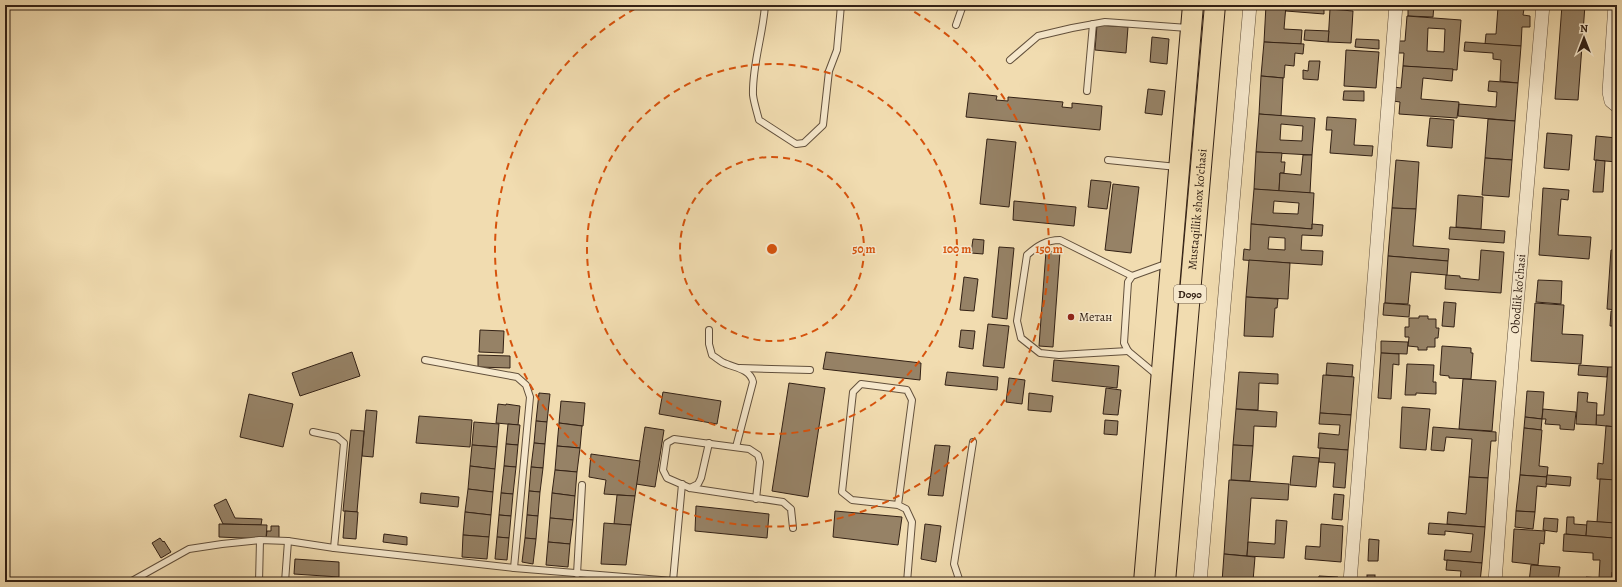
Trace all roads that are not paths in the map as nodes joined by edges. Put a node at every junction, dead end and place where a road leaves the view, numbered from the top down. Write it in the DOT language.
graph roads {
  1 [pos="765,5"];
  2 [pos="841,5"];
  3 [pos="963,5"];
  4 [pos="1193,5"];
  5 [pos="1215,5"];
  6 [pos="1250,5"];
  7 [pos="1396,5"];
  8 [pos="1543,5"];
  9 [pos="1615,5"];
  10 [pos="1093,24"];
  11 [pos="956,25"];
  12 [pos="1191,28"];
  13 [pos="1010,60"];
  14 [pos="1087,91"];
  15 [pos="1617,106"];
  16 [pos="1108,160"];
  17 [pos="1179,167"];
  18 [pos="1171,262"];
  19 [pos="1132,276"];
  20 [pos="709,330"];
  21 [pos="1128,351"];
  22 [pos="425,360"];
  23 [pos="736,367"];
  24 [pos="810,370"];
  25 [pos="1161,378"];
  26 [pos="313,432"];
  27 [pos="973,442"];
  28 [pos="709,443"];
  29 [pos="736,448"];
  30 [pos="682,484"];
  31 [pos="582,485"];
  32 [pos="690,488"];
  33 [pos="756,499"];
  34 [pos="898,505"];
  35 [pos="793,528"];
  36 [pos="260,540"];
  37 [pos="288,541"];
  38 [pos="334,548"];
  39 [pos="514,568"];
  40 [pos="577,574"];
  41 [pos="590,575"];
  42 [pos="673,581"];
  43 [pos="130,582"];
  44 [pos="259,582"];
  45 [pos="285,582"];
  46 [pos="590,582"];
  47 [pos="713,582"];
  48 [pos="907,582"];
  49 [pos="960,582"];
  50 [pos="1144,582"];
  51 [pos="1165,582"];
  52 [pos="1200,582"];
  53 [pos="1350,582"];
  54 [pos="1495,582"];
  1 -- 2 [label="lane"];
  3 -- 11 [label="lane"];
  4 -- 12 [label="main road, Mustaqillik shox ko'chasi / D090"];
  5 -- 51 [label="main road, Mustaqillik shox ko'chasi / D090"];
  6 -- 52 [label="street"];
  7 -- 53 [label="street"];
  8 -- 54 [label="street, Obodlik ko'chasi"];
  9 -- 15 [label="street"];
  10 -- 12 [label="lane"];
  10 -- 13 [label="lane"];
  10 -- 14 [label="lane"];
  12 -- 17 [label="main road, Mustaqillik shox ko'chasi / D090"];
  16 -- 17 [label="lane"];
  17 -- 18 [label="main road, Mustaqillik shox ko'chasi / D090"];
  18 -- 19 [label="lane"];
  18 -- 25 [label="main road, Mustaqillik shox ko'chasi / D090"];
  19 -- 21 [label="lane"];
  19 -- 21 [label="lane"];
  20 -- 23 [label="lane"];
  21 -- 25 [label="lane"];
  22 -- 39 [label="lane"];
  23 -- 24 [label="lane"];
  23 -- 29 [label="lane"];
  25 -- 50 [label="main road, Mustaqillik shox ko'chasi / D090"];
  26 -- 38 [label="lane"];
  27 -- 49 [label="lane"];
  28 -- 29 [label="lane"];
  28 -- 30 [label="lane"];
  28 -- 32 [label="lane"];
  29 -- 33 [label="lane"];
  30 -- 32 [label="lane"];
  30 -- 42 [label="lane"];
  31 -- 40 [label="lane"];
  32 -- 33 [label="lane"];
  33 -- 35 [label="lane"];
  34 -- 34 [label="lane"];
  34 -- 48 [label="lane"];
  36 -- 37 [label="lane"];
  36 -- 43 [label="lane"];
  36 -- 44 [label="lane"];
  37 -- 38 [label="lane"];
  37 -- 45 [label="lane"];
  38 -- 39 [label="lane"];
  39 -- 40 [label="lane"];
  40 -- 41 [label="lane"];
  41 -- 42 [label="lane"];
  41 -- 46 [label="lane"];
  42 -- 47 [label="lane"];
}
